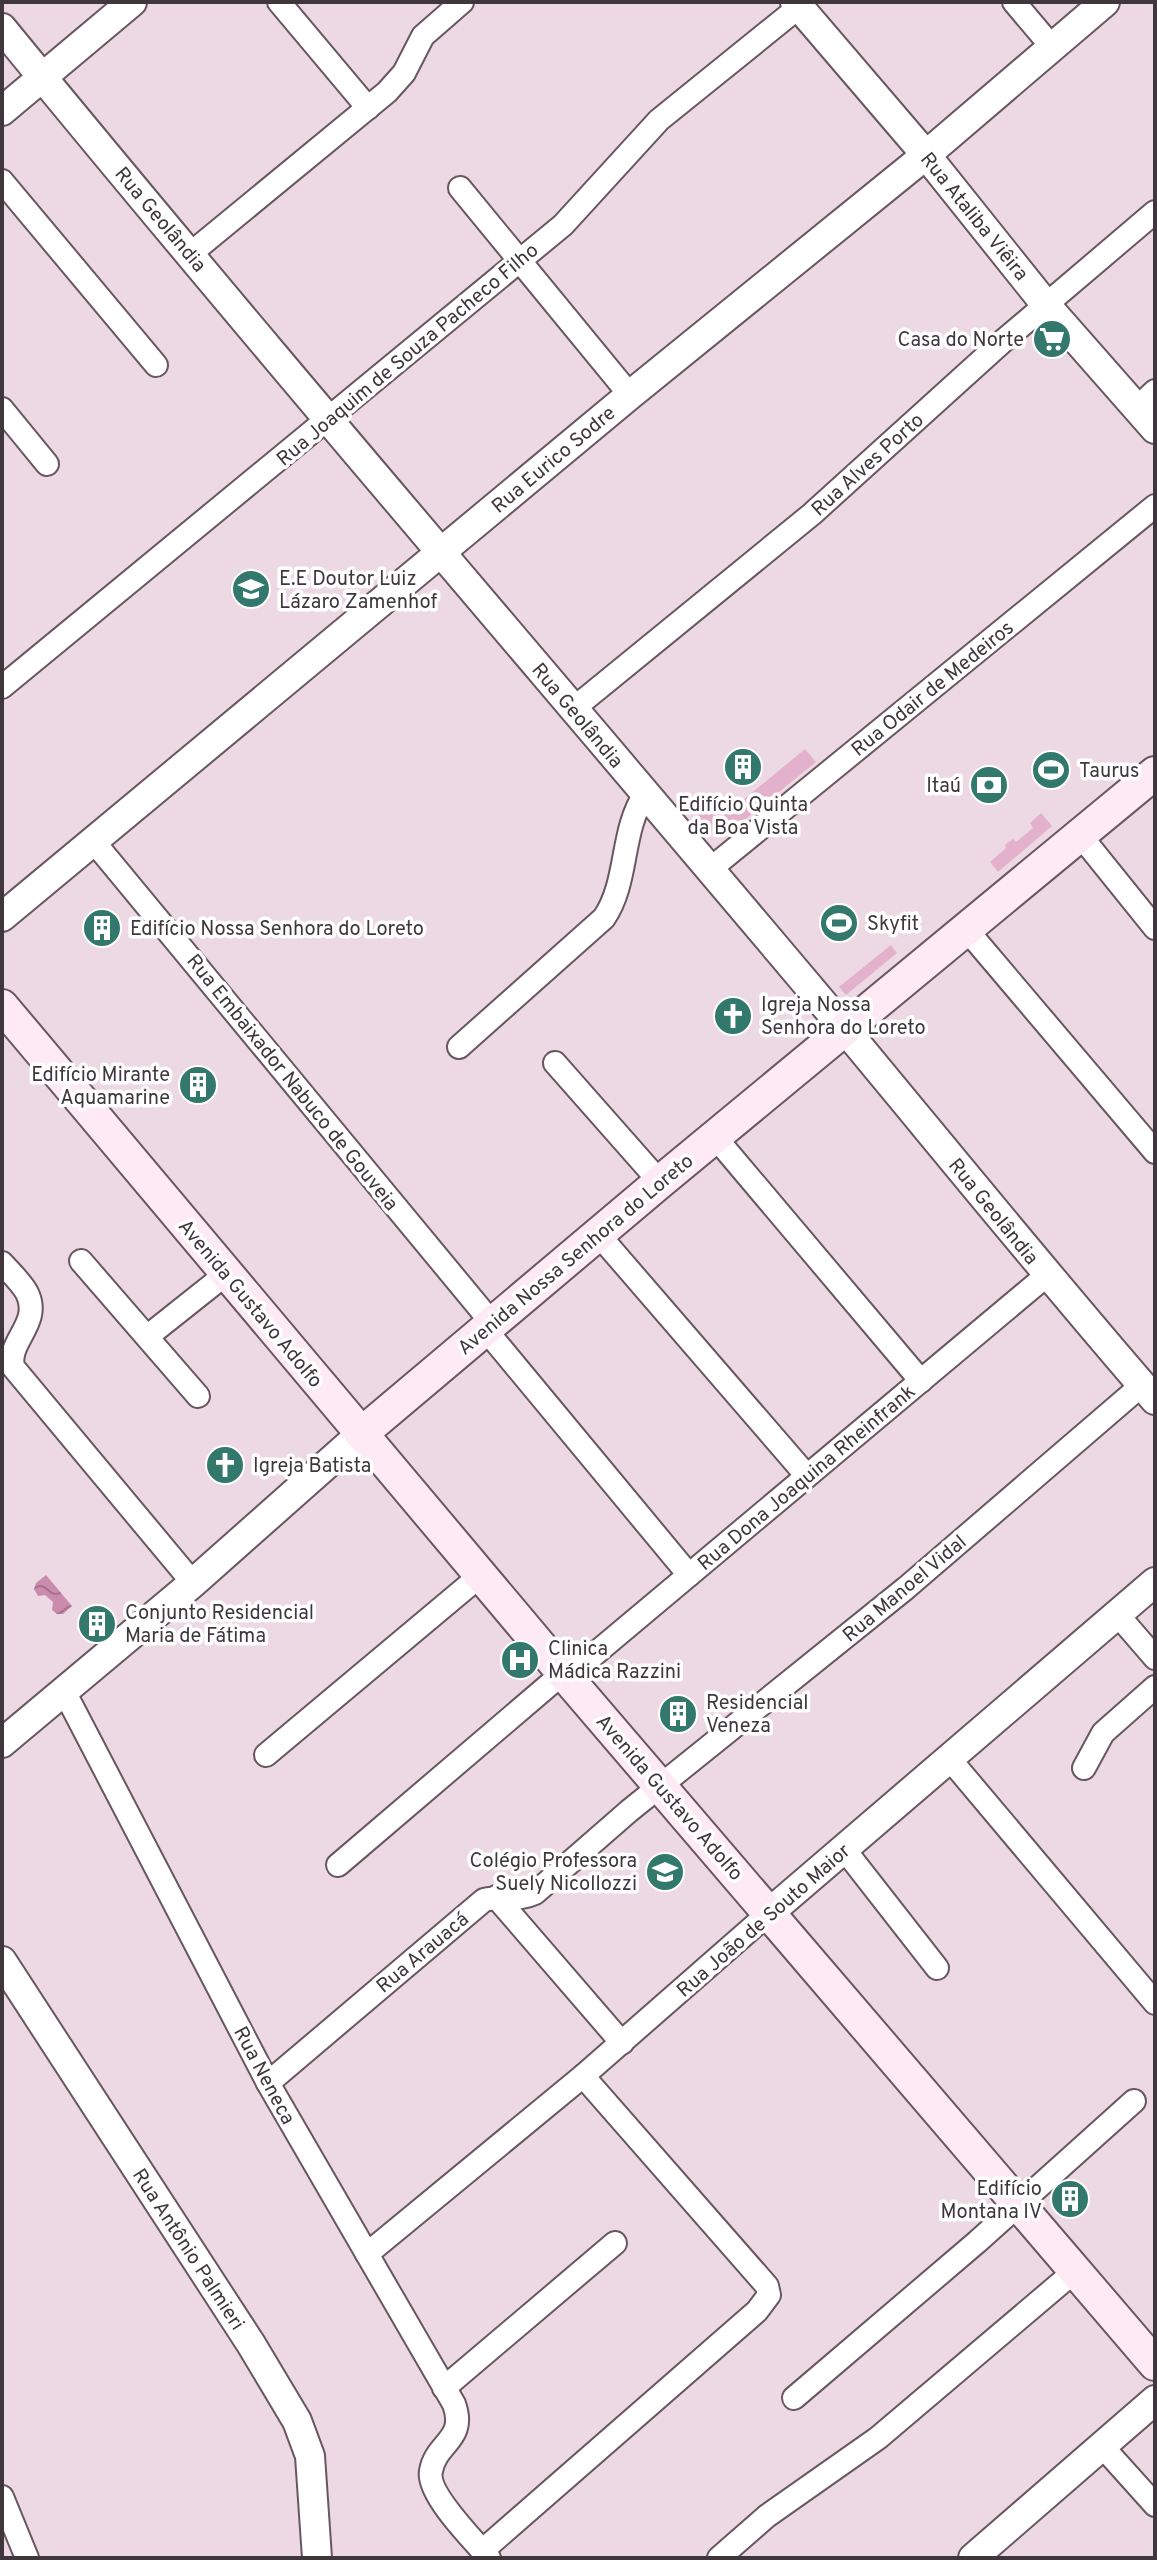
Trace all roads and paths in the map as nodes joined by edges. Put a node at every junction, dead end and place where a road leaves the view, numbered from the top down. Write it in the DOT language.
graph roads {
  1 [pos="132,2"];
  2 [pos="279,2"];
  3 [pos="462,2"];
  4 [pos="1014,2"];
  5 [pos="1105,2"];
  6 [pos="797,4"];
  7 [pos="2,28"];
  8 [pos="1052,47"];
  9 [pos="43,78"];
  10 [pos="368,108"];
  11 [pos="2,111"];
  12 [pos="926,155"];
  13 [pos="2,181"];
  14 [pos="460,188"];
  15 [pos="1155,212"];
  16 [pos="190,254"];
  17 [pos="519,260"];
  18 [pos="1046,305"];
  19 [pos="156,365"];
  20 [pos="630,395"];
  21 [pos="2,409"];
  22 [pos="1149,409"];
  23 [pos="328,419"];
  24 [pos="47,464"];
  25 [pos="1155,506"];
  26 [pos="440,552"];
  27 [pos="2,687"];
  28 [pos="573,709"];
  29 [pos="1155,773"];
  30 [pos="645,794"];
  31 [pos="1080,835"];
  32 [pos="94,842"];
  33 [pos="709,870"];
  34 [pos="2,917"];
  35 [pos="1155,928"];
  36 [pos="966,929"];
  37 [pos="2,1006"];
  38 [pos="845,1029"];
  39 [pos="459,1047"];
  40 [pos="555,1063"];
  41 [pos="715,1137"];
  42 [pos="1155,1152"];
  43 [pos="660,1182"];
  44 [pos="598,1234"];
  45 [pos="81,1261"];
  46 [pos="2,1263"];
  47 [pos="226,1274"];
  48 [pos="1047,1275"];
  49 [pos="489,1326"];
  50 [pos="148,1336"];
  51 [pos="921,1381"];
  52 [pos="1148,1393"];
  53 [pos="198,1396"];
  54 [pos="361,1434"];
  55 [pos="807,1476"];
  56 [pos="481,1575"];
  57 [pos="689,1575"];
  58 [pos="1155,1582"];
  59 [pos="193,1583"];
  60 [pos="1117,1614"];
  61 [pos="1155,1658"];
  62 [pos="563,1673"];
  63 [pos="1155,1687"];
  64 [pos="64,1691"];
  65 [pos="2,1743"];
  66 [pos="266,1755"];
  67 [pos="948,1757"];
  68 [pos="1084,1768"];
  69 [pos="662,1787"];
  70 [pos="844,1849"];
  71 [pos="338,1865"];
  72 [pos="496,1897"];
  73 [pos="769,1913"];
  74 [pos="2,1961"];
  75 [pos="937,1968"];
  76 [pos="1155,2003"];
  77 [pos="622,2043"];
  78 [pos="583,2076"];
  79 [pos="268,2083"];
  80 [pos="1134,2101"];
  81 [pos="1018,2205"];
  82 [pos="615,2243"];
  83 [pos="367,2254"];
  84 [pos="1075,2271"];
  85 [pos="1155,2364"];
  86 [pos="444,2388"];
  87 [pos="794,2398"];
  88 [pos="1155,2400"];
  89 [pos="1102,2446"];
  90 [pos="2,2497"];
  91 [pos="1155,2505"];
  92 [pos="987,2553"];
  93 [pos="486,2554"];
  94 [pos="27,2558"];
  95 [pos="317,2558"];
  96 [pos="719,2558"];
  1 -- 9 [label="street"];
  2 -- 10 [label="street"];
  3 -- 10 [label="street"];
  4 -- 8 [label="street"];
  5 -- 8 [label="street, Rua Eurico Sodre"];
  6 -- 12 [label="street, Rua Ataliba Viêira"];
  6 -- 17 [label="street, Rua Joaquim de Souza Pacheco Filho"];
  7 -- 9 [label="street, Rua Geolândia"];
  8 -- 12 [label="street, Rua Eurico Sodre"];
  9 -- 11 [label="street"];
  9 -- 16 [label="street, Rua Geolândia"];
  10 -- 16 [label="street"];
  12 -- 18 [label="street, Rua Ataliba Viêira"];
  12 -- 20 [label="street, Rua Eurico Sodre"];
  13 -- 19 [label="street"];
  14 -- 17 [label="street"];
  15 -- 18 [label="street, Rua Alves Porto"];
  16 -- 23 [label="street, Rua Geolândia"];
  17 -- 20 [label="street"];
  17 -- 23 [label="street, Rua Joaquim de Souza Pacheco Filho"];
  18 -- 22 [label="street, Rua Ataliba Viêira"];
  18 -- 28 [label="street, Rua Alves Porto"];
  20 -- 26 [label="street, Rua Eurico Sodre"];
  21 -- 24 [label="street"];
  23 -- 26 [label="street, Rua Geolândia"];
  23 -- 27 [label="street, Rua Joaquim de Souza Pacheco Filho"];
  25 -- 33 [label="street, Rua Odair de Medeiros"];
  26 -- 28 [label="street, Rua Geolândia"];
  26 -- 32 [label="street, Rua Eurico Sodre"];
  28 -- 30 [label="street, Rua Geolândia"];
  29 -- 31 [label="main road, Avenida Nossa Senhora do Loreto"];
  30 -- 33 [label="street, Rua Geolândia"];
  30 -- 39 [label="street"];
  31 -- 35 [label="street"];
  31 -- 36 [label="main road, Avenida Nossa Senhora do Loreto"];
  32 -- 34 [label="street, Rua Eurico Sodre"];
  32 -- 49 [label="street, Rua Embaixador Nabuco de Gouveia"];
  33 -- 38 [label="street, Rua Geolândia"];
  36 -- 38 [label="main road, Avenida Nossa Senhora do Loreto"];
  36 -- 42 [label="street"];
  37 -- 47 [label="main road, Avenida Gustavo Adolfo"];
  38 -- 41 [label="main road, Avenida Nossa Senhora do Loreto"];
  38 -- 48 [label="street, Rua Geolândia"];
  40 -- 43 [label="street"];
  41 -- 43 [label="main road, Avenida Nossa Senhora do Loreto"];
  41 -- 51 [label="street"];
  43 -- 44 [label="main road, Avenida Nossa Senhora do Loreto"];
  44 -- 49 [label="main road, Avenida Nossa Senhora do Loreto"];
  44 -- 55 [label="street"];
  45 -- 50 [label="street"];
  46 -- 59 [label="street"];
  47 -- 50 [label="street"];
  47 -- 54 [label="main road, Avenida Gustavo Adolfo"];
  48 -- 51 [label="street, Rua Dona Joaquina Rheinfrank"];
  48 -- 52 [label="street, Rua Geolândia"];
  49 -- 54 [label="main road, Avenida Nossa Senhora do Loreto"];
  49 -- 57 [label="street, Rua Embaixador Nabuco de Gouveia"];
  50 -- 53 [label="street"];
  51 -- 55 [label="street, Rua Dona Joaquina Rheinfrank"];
  52 -- 69 [label="street, Rua Manoel Vidal"];
  54 -- 56 [label="main road, Avenida Gustavo Adolfo"];
  54 -- 59 [label="street, Avenida Nossa Senhora do Loreto"];
  55 -- 57 [label="street, Rua Dona Joaquina Rheinfrank"];
  56 -- 62 [label="main road, Avenida Gustavo Adolfo"];
  56 -- 66 [label="street"];
  57 -- 62 [label="street, Rua Dona Joaquina Rheinfrank"];
  58 -- 60 [label="street, Rua João de Souto Maior"];
  59 -- 64 [label="street, Avenida Nossa Senhora do Loreto"];
  60 -- 61 [label="street"];
  60 -- 67 [label="street, Rua João de Souto Maior"];
  62 -- 69 [label="main road, Avenida Gustavo Adolfo"];
  62 -- 71 [label="street, Rua Dona Joaquina Rheinfrank"];
  63 -- 68 [label="street"];
  64 -- 65 [label="street, Avenida Nossa Senhora do Loreto"];
  64 -- 79 [label="street, Rua Neneca"];
  67 -- 70 [label="street, Rua João de Souto Maior"];
  67 -- 76 [label="street"];
  69 -- 72 [label="street, Rua Arauacá"];
  69 -- 73 [label="main road, Avenida Gustavo Adolfo"];
  70 -- 73 [label="street, Rua João de Souto Maior"];
  70 -- 75 [label="street"];
  72 -- 77 [label="street"];
  72 -- 79 [label="street, Rua Arauacá"];
  73 -- 77 [label="street, Rua João de Souto Maior"];
  73 -- 81 [label="main road, Avenida Gustavo Adolfo"];
  74 -- 95 [label="street, Rua Antônio Palmieri"];
  77 -- 78 [label="street, Rua João de Souto Maior"];
  78 -- 83 [label="street, Rua João de Souto Maior"];
  78 -- 93 [label="street"];
  79 -- 83 [label="street, Rua Neneca"];
  80 -- 81 [label="street"];
  81 -- 84 [label="main road, Avenida Gustavo Adolfo"];
  81 -- 87 [label="street"];
  82 -- 86 [label="street"];
  83 -- 86 [label="street, Rua Neneca"];
  84 -- 85 [label="main road, Avenida Gustavo Adolfo"];
  84 -- 96 [label="street"];
  86 -- 93 [label="street, Rua Neneca"];
  88 -- 89 [label="street"];
  89 -- 91 [label="street"];
  89 -- 92 [label="street"];
  90 -- 94 [label="street"];
}
